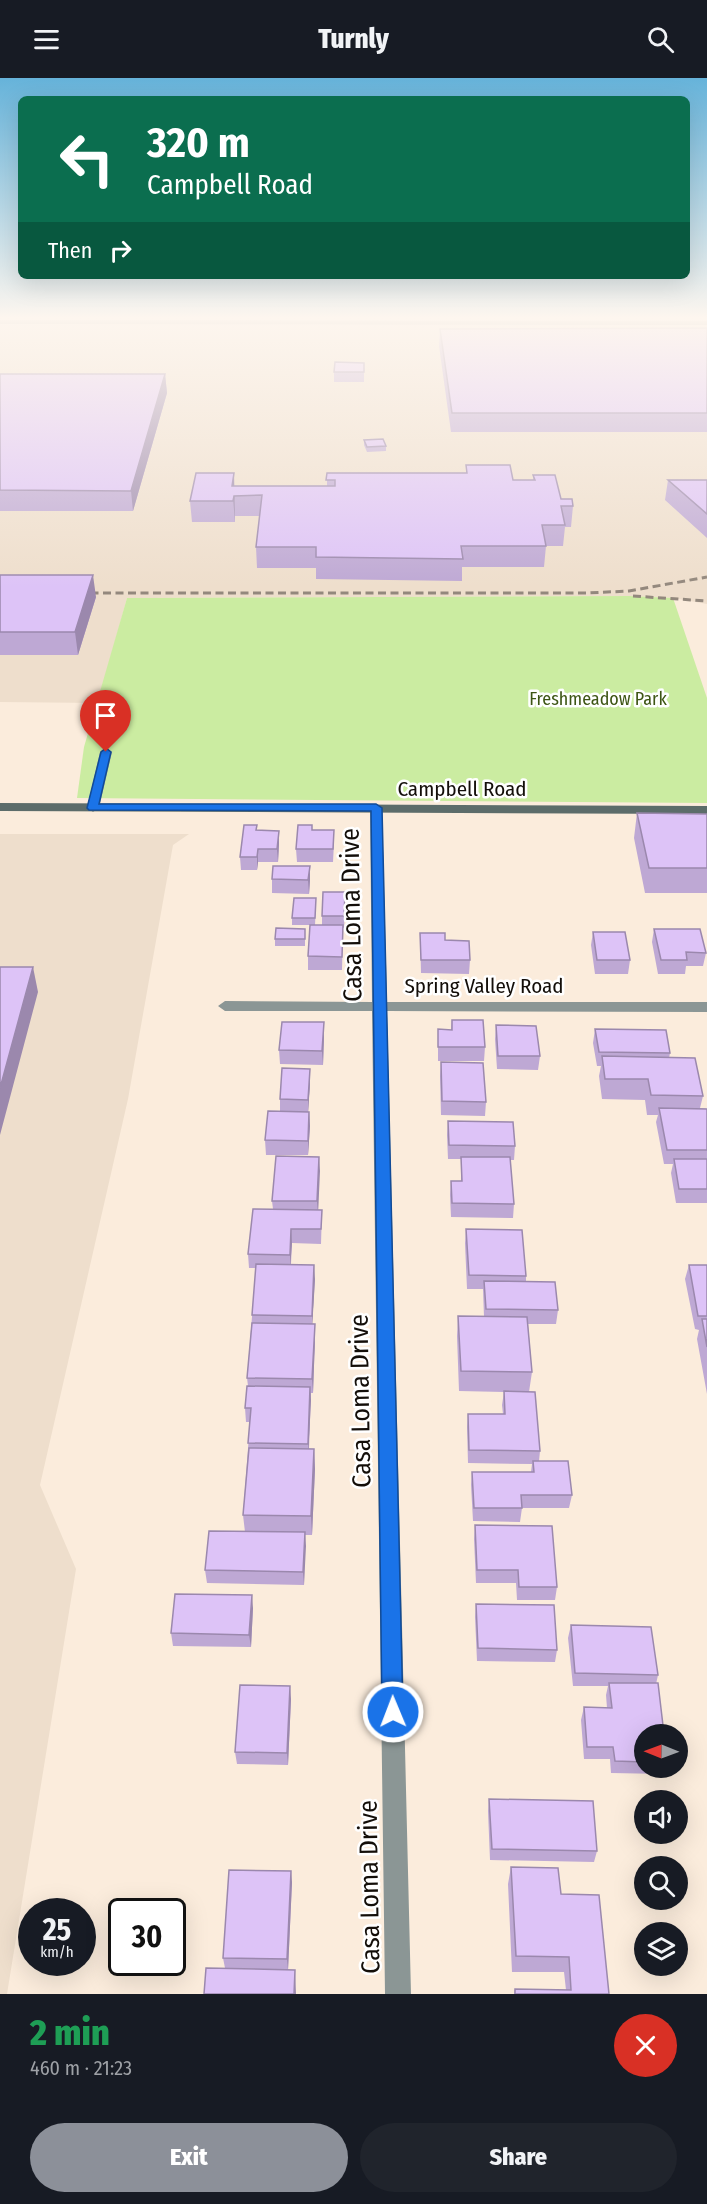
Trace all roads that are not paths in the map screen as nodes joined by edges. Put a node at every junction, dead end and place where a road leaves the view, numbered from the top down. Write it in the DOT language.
graph roads {
  1 [pos="106,752"];
  2 [pos="0,807"];
  3 [pos="93,808"];
  4 [pos="376,808"];
  5 [pos="707,810"];
  6 [pos="225,1006"];
  7 [pos="380,1007"];
  8 [pos="707,1007"];
  9 [pos="398,1994"];
  1 -- 3 [label="street"];
  2 -- 3 [label="main road, Campbell Road"];
  3 -- 4 [label="main road, Campbell Road"];
  4 -- 5 [label="main road, Campbell Road"];
  4 -- 7 [label="street, Casa Loma Drive"];
  6 -- 7 [label="street, Spring Valley Road"];
  7 -- 8 [label="street, Spring Valley Road"];
  7 -- 9 [label="street, Casa Loma Drive"];
}
